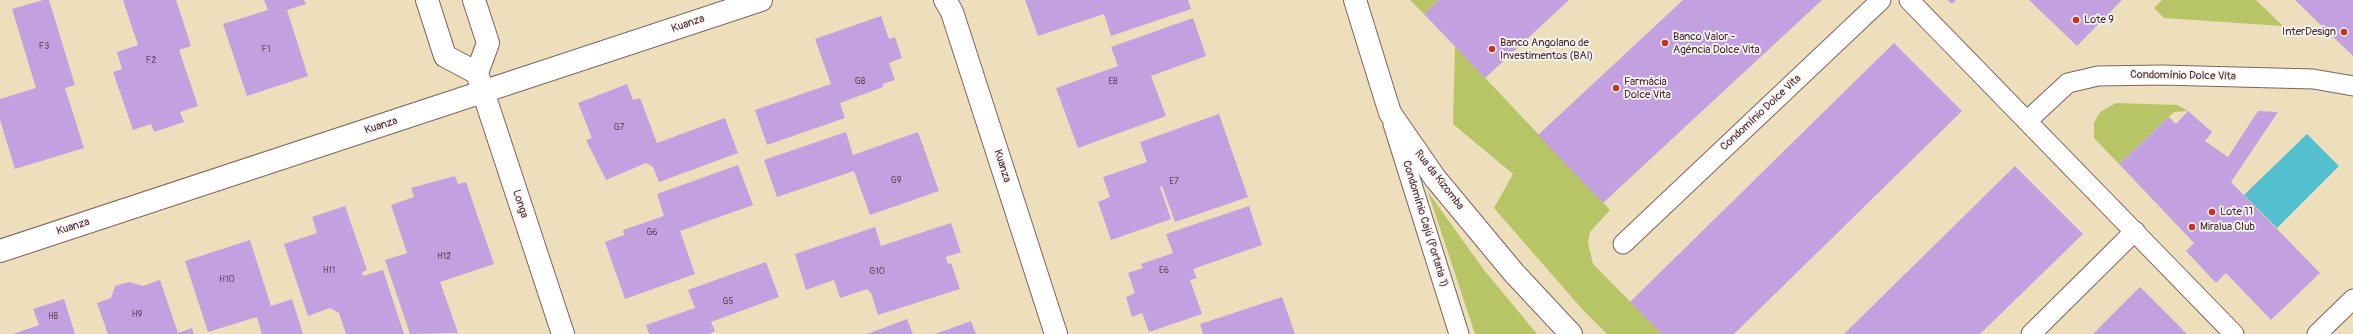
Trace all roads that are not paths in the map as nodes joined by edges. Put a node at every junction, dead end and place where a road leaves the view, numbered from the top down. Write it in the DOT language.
graph roads {
  1 [pos="427,0"];
  2 [pos="474,0"];
  3 [pos="761,0"];
  4 [pos="945,0"];
  5 [pos="1355,0"];
  6 [pos="1367,0"];
  7 [pos="1881,0"];
  8 [pos="1909,0"];
  9 [pos="1365,32"];
  10 [pos="480,83"];
  11 [pos="2353,86"];
  12 [pos="1390,114"];
  13 [pos="2028,120"];
  14 [pos="2135,231"];
  15 [pos="1623,244"];
  16 [pos="0,251"];
  17 [pos="2353,299"];
  18 [pos="563,334"];
  19 [pos="1056,334"];
  20 [pos="1459,334"];
  21 [pos="1570,334"];
  22 [pos="2031,334"];
  23 [pos="2234,334"];
  24 [pos="2317,334"];
  1 -- 10 [label="street"];
  2 -- 10 [label="street"];
  3 -- 10 [label="street, Kuanza"];
  4 -- 19 [label="street, Kuanza"];
  5 -- 9 [label="street, Rua da Kizomba"];
  6 -- 9 [label="street"];
  7 -- 15 [label="lane, Condomínio Dolce Vita"];
  8 -- 13 [label="lane"];
  9 -- 12 [label="street, Rua da Kizomba"];
  10 -- 16 [label="street, Kuanza"];
  10 -- 18 [label="street, Longa"];
  11 -- 13 [label="lane, Condomínio Dolce Vita"];
  12 -- 20 [label="lane, Condomínio Cajú (Portaria 1)"];
  12 -- 21 [label="street, Rua da Kizomba"];
  13 -- 14 [label="lane"];
  14 -- 22 [label="lane"];
  14 -- 23 [label="lane"];
  17 -- 24 [label="lane"];
}
